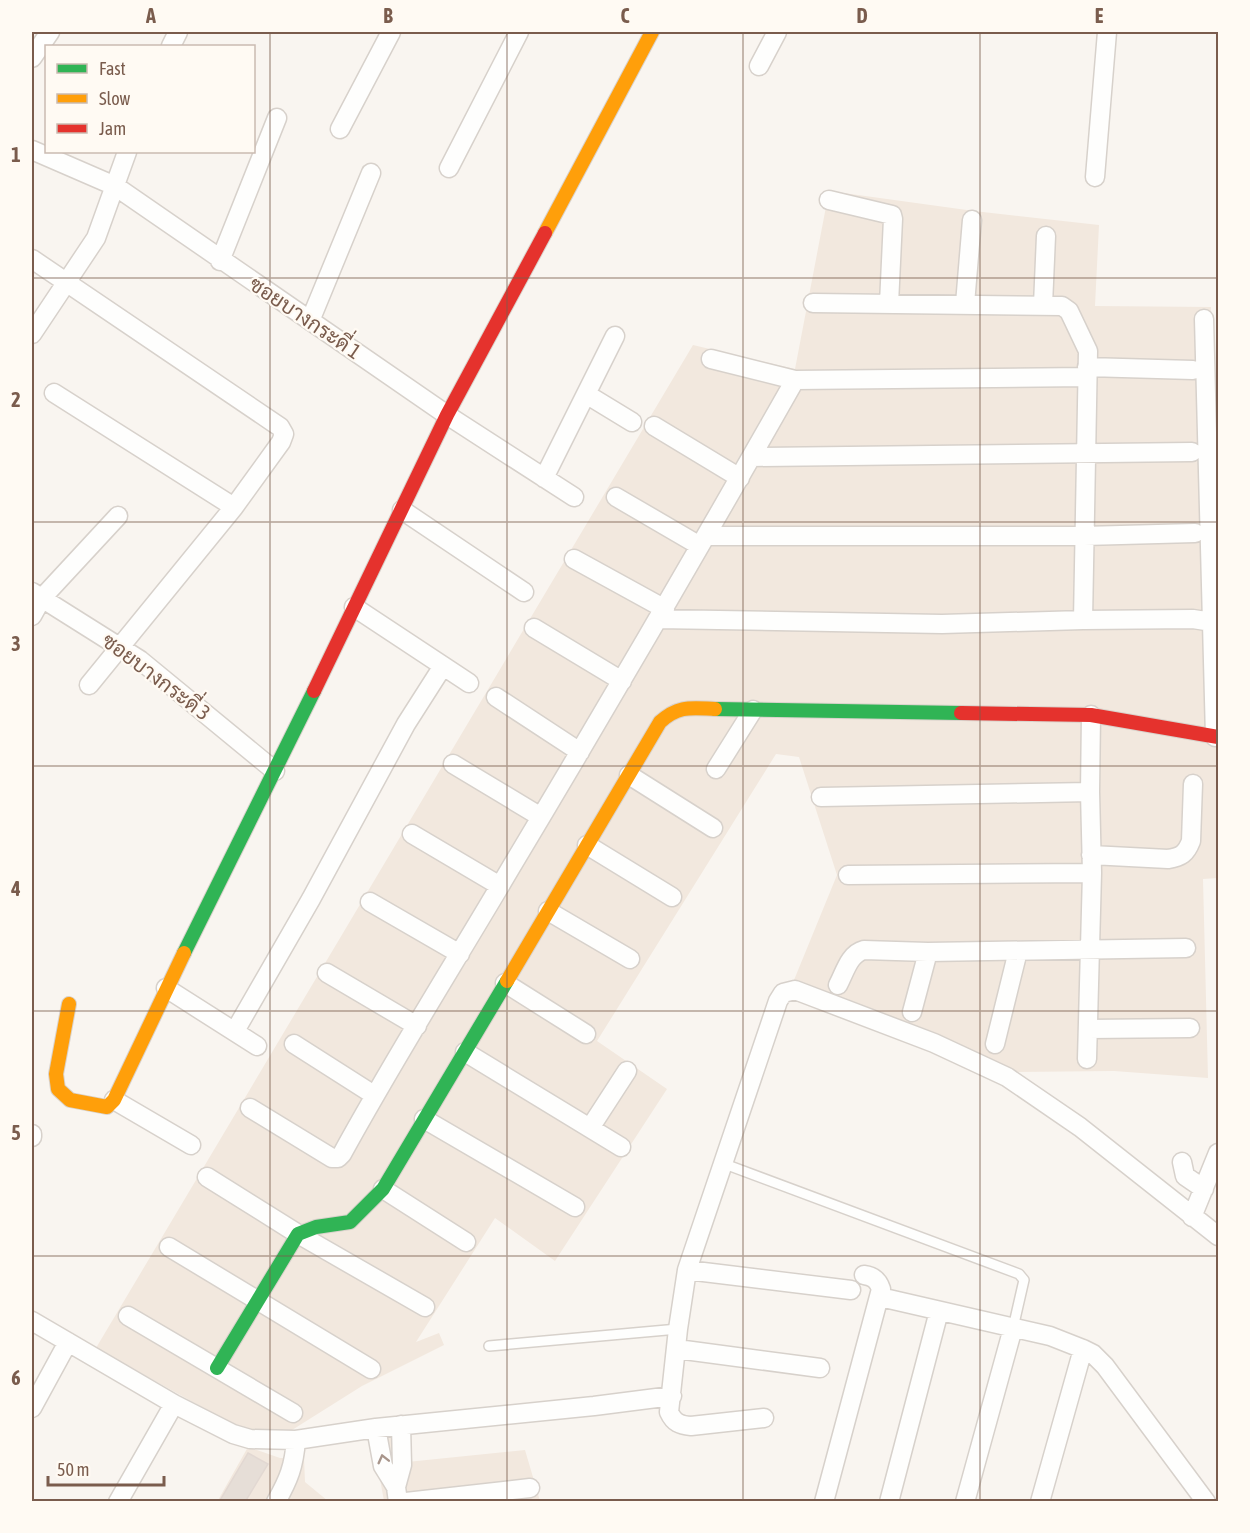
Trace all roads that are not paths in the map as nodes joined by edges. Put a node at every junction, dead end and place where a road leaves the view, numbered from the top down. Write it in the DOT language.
graph roads {
  1 [pos="51,32"];
  2 [pos="391,32"];
  3 [pos="519,32"];
  4 [pos="652,32"];
  5 [pos="777,32"];
  6 [pos="1107,32"];
  7 [pos="32,58"];
  8 [pos="759,66"];
  9 [pos="277,118"];
  10 [pos="340,129"];
  11 [pos="32,150"];
  12 [pos="127,153"];
  13 [pos="449,168"];
  14 [pos="371,173"];
  15 [pos="1095,177"];
  16 [pos="115,186"];
  17 [pos="829,200"];
  18 [pos="972,220"];
  19 [pos="1046,236"];
  20 [pos="32,259"];
  21 [pos="220,261"];
  22 [pos="66,282"];
  23 [pos="813,303"];
  24 [pos="888,304"];
  25 [pos="965,304"];
  26 [pos="1043,305"];
  27 [pos="1204,319"];
  28 [pos="310,321"];
  29 [pos="32,334"];
  30 [pos="615,336"];
  31 [pos="711,359"];
  32 [pos="1193,370"];
  33 [pos="1087,372"];
  34 [pos="795,380"];
  35 [pos="54,393"];
  36 [pos="586,394"];
  37 [pos="447,415"];
  38 [pos="632,422"];
  39 [pos="654,426"];
  40 [pos="1192,452"];
  41 [pos="1086,454"];
  42 [pos="752,457"];
  43 [pos="543,477"];
  44 [pos="740,478"];
  45 [pos="574,497"];
  46 [pos="616,497"];
  47 [pos="234,507"];
  48 [pos="402,510"];
  49 [pos="118,516"];
  50 [pos="1194,533"];
  51 [pos="1084,536"];
  52 [pos="703,541"];
  53 [pos="574,560"];
  54 [pos="524,592"];
  55 [pos="37,595"];
  56 [pos="354,607"];
  57 [pos="662,614"];
  58 [pos="32,616"];
  59 [pos="1215,617"];
  60 [pos="1083,620"];
  61 [pos="534,628"];
  62 [pos="121,647"];
  63 [pos="443,666"];
  64 [pos="622,681"];
  65 [pos="469,683"];
  66 [pos="89,685"];
  67 [pos="496,697"];
  68 [pos="753,710"];
  69 [pos="1091,715"];
  70 [pos="1217,737"];
  71 [pos="580,752"];
  72 [pos="453,764"];
  73 [pos="717,769"];
  74 [pos="275,771"];
  75 [pos="629,775"];
  76 [pos="1193,784"];
  77 [pos="1090,792"];
  78 [pos="821,797"];
  79 [pos="541,817"];
  80 [pos="713,828"];
  81 [pos="412,834"];
  82 [pos="587,845"];
  83 [pos="1091,864"];
  84 [pos="848,875"];
  85 [pos="500,886"];
  86 [pos="672,897"];
  87 [pos="370,902"];
  88 [pos="548,911"];
  89 [pos="1186,948"];
  90 [pos="1089,949"];
  91 [pos="1018,951"];
  92 [pos="928,952"];
  93 [pos="460,954"];
  94 [pos="630,959"];
  95 [pos="327,973"];
  96 [pos="505,983"];
  97 [pos="838,985"];
  98 [pos="166,988"];
  99 [pos="69,1004"];
  100 [pos="912,1012"];
  101 [pos="417,1026"];
  102 [pos="1190,1028"];
  103 [pos="1088,1029"];
  104 [pos="235,1031"];
  105 [pos="586,1034"];
  106 [pos="294,1044"];
  107 [pos="995,1044"];
  108 [pos="257,1046"];
  109 [pos="465,1052"];
  110 [pos="1087,1059"];
  111 [pos="627,1071"];
  112 [pos="374,1095"];
  113 [pos="114,1100"];
  114 [pos="250,1108"];
  115 [pos="424,1119"];
  116 [pos="590,1128"];
  117 [pos="191,1145"];
  118 [pos="621,1147"];
  119 [pos="1218,1153"];
  120 [pos="723,1162"];
  121 [pos="1182,1162"];
  122 [pos="207,1177"];
  123 [pos="383,1189"];
  124 [pos="1204,1189"];
  125 [pos="574,1207"];
  126 [pos="1192,1216"];
  127 [pos="298,1234"];
  128 [pos="1218,1236"];
  129 [pos="466,1242"];
  130 [pos="169,1247"];
  131 [pos="687,1270"];
  132 [pos="864,1275"];
  133 [pos="851,1290"];
  134 [pos="880,1297"];
  135 [pos="258,1301"];
  136 [pos="425,1307"];
  137 [pos="939,1311"];
  138 [pos="128,1316"];
  139 [pos="32,1321"];
  140 [pos="1013,1328"];
  141 [pos="678,1329"];
  142 [pos="68,1342"];
  143 [pos="489,1346"];
  144 [pos="677,1349"];
  145 [pos="1083,1349"];
  146 [pos="217,1368"];
  147 [pos="820,1368"];
  148 [pos="371,1369"];
  149 [pos="672,1396"];
  150 [pos="174,1404"];
  151 [pos="32,1408"];
  152 [pos="293,1413"];
  153 [pos="764,1418"];
  154 [pos="401,1425"];
  155 [pos="376,1428"];
  156 [pos="296,1440"];
  157 [pos="530,1488"];
  158 [pos="400,1497"];
  159 [pos="118,1502"];
  160 [pos="276,1502"];
  161 [pos="824,1502"];
  162 [pos="889,1502"];
  163 [pos="965,1502"];
  164 [pos="1040,1502"];
  165 [pos="1206,1502"];
  1 -- 7 [label="street"];
  2 -- 10 [label="street"];
  3 -- 13 [label="street"];
  4 -- 37 [label="street"];
  5 -- 8 [label="street"];
  6 -- 15 [label="street"];
  9 -- 21 [label="street"];
  11 -- 16 [label="street, ซอยบางกระดี่ 1"];
  12 -- 16 [label="street"];
  14 -- 28 [label="street"];
  16 -- 21 [label="street, ซอยบางกระดี่ 1"];
  16 -- 22 [label="street"];
  17 -- 24 [label="street"];
  18 -- 25 [label="street"];
  19 -- 26 [label="street"];
  20 -- 22 [label="street"];
  21 -- 28 [label="street, ซอยบางกระดี่ 1"];
  22 -- 29 [label="street"];
  22 -- 47 [label="street"];
  23 -- 24 [label="street"];
  24 -- 25 [label="street"];
  25 -- 26 [label="street"];
  26 -- 33 [label="street"];
  27 -- 59 [label="street"];
  28 -- 37 [label="street, ซอยบางกระดี่ 1"];
  30 -- 36 [label="street"];
  31 -- 34 [label="street"];
  32 -- 33 [label="street"];
  33 -- 34 [label="street"];
  33 -- 41 [label="street"];
  34 -- 42 [label="street"];
  35 -- 47 [label="street"];
  36 -- 38 [label="street"];
  36 -- 43 [label="street"];
  37 -- 43 [label="street, ซอยบางกระดี่ 1"];
  37 -- 48 [label="street"];
  39 -- 44 [label="street"];
  40 -- 41 [label="street"];
  41 -- 42 [label="street"];
  41 -- 51 [label="street"];
  42 -- 44 [label="street"];
  43 -- 45 [label="street, ซอยบางกระดี่ 1"];
  44 -- 52 [label="street"];
  46 -- 52 [label="street"];
  47 -- 62 [label="street"];
  48 -- 54 [label="street"];
  48 -- 56 [label="street"];
  49 -- 55 [label="street"];
  50 -- 51 [label="street"];
  51 -- 52 [label="street"];
  51 -- 60 [label="street"];
  52 -- 57 [label="street"];
  53 -- 57 [label="street"];
  55 -- 58 [label="street"];
  55 -- 62 [label="street, ซอยบางกระดี่ 3"];
  56 -- 63 [label="street"];
  56 -- 74 [label="street"];
  57 -- 60 [label="street"];
  57 -- 64 [label="street"];
  59 -- 60 [label="street"];
  59 -- 70 [label="street"];
  61 -- 64 [label="street"];
  62 -- 66 [label="street"];
  62 -- 74 [label="street, ซอยบางกระดี่ 3"];
  63 -- 65 [label="street"];
  63 -- 104 [label="street"];
  64 -- 71 [label="street"];
  67 -- 71 [label="street"];
  68 -- 69 [label="street"];
  68 -- 73 [label="street"];
  68 -- 75 [label="street"];
  69 -- 70 [label="street"];
  69 -- 77 [label="street"];
  71 -- 79 [label="street"];
  72 -- 79 [label="street"];
  74 -- 98 [label="street"];
  75 -- 80 [label="street"];
  75 -- 82 [label="street"];
  76 -- 83 [label="street"];
  77 -- 78 [label="street"];
  77 -- 83 [label="street"];
  79 -- 85 [label="street"];
  81 -- 85 [label="street"];
  82 -- 86 [label="street"];
  82 -- 88 [label="street"];
  83 -- 84 [label="street"];
  83 -- 90 [label="street"];
  85 -- 93 [label="street"];
  87 -- 93 [label="street"];
  88 -- 94 [label="street"];
  88 -- 96 [label="street"];
  89 -- 90 [label="street"];
  90 -- 91 [label="street"];
  90 -- 103 [label="street"];
  91 -- 92 [label="street"];
  91 -- 107 [label="street"];
  92 -- 97 [label="street"];
  92 -- 100 [label="street"];
  93 -- 101 [label="street"];
  95 -- 101 [label="street"];
  96 -- 105 [label="street"];
  96 -- 109 [label="street"];
  98 -- 104 [label="street"];
  98 -- 113 [label="street"];
  99 -- 113 [label="street"];
  101 -- 112 [label="street"];
  102 -- 103 [label="street"];
  103 -- 110 [label="street"];
  104 -- 108 [label="street"];
  106 -- 112 [label="street"];
  109 -- 115 [label="street"];
  109 -- 116 [label="street"];
  111 -- 116 [label="street"];
  112 -- 114 [label="street"];
  113 -- 117 [label="street"];
  115 -- 123 [label="street"];
  115 -- 125 [label="street"];
  116 -- 118 [label="street"];
  119 -- 124 [label="street"];
  120 -- 126 [label="street"];
  120 -- 131 [label="street"];
  120 -- 140 [label="lane"];
  121 -- 124 [label="street"];
  122 -- 127 [label="street"];
  123 -- 127 [label="street"];
  123 -- 129 [label="street"];
  124 -- 126 [label="street"];
  126 -- 128 [label="street"];
  127 -- 135 [label="street"];
  127 -- 136 [label="street"];
  130 -- 135 [label="street"];
  131 -- 133 [label="street"];
  131 -- 141 [label="street"];
  132 -- 134 [label="street"];
  134 -- 137 [label="street"];
  134 -- 161 [label="street"];
  135 -- 146 [label="street"];
  135 -- 148 [label="street"];
  137 -- 140 [label="street"];
  137 -- 162 [label="street"];
  138 -- 146 [label="street"];
  139 -- 142 [label="street"];
  140 -- 145 [label="street"];
  140 -- 163 [label="street"];
  141 -- 143 [label="lane"];
  141 -- 144 [label="street"];
  142 -- 150 [label="street"];
  142 -- 151 [label="street"];
  144 -- 147 [label="street"];
  144 -- 149 [label="street"];
  145 -- 164 [label="street"];
  145 -- 165 [label="street"];
  146 -- 152 [label="street"];
  149 -- 153 [label="street"];
  149 -- 154 [label="street"];
  150 -- 156 [label="street"];
  150 -- 159 [label="street"];
  154 -- 155 [label="street"];
  154 -- 158 [label="street"];
  155 -- 156 [label="street"];
  158 -- 155 [label="street, one-way"];
  156 -- 160 [label="street"];
  157 -- 158 [label="street"];
}
